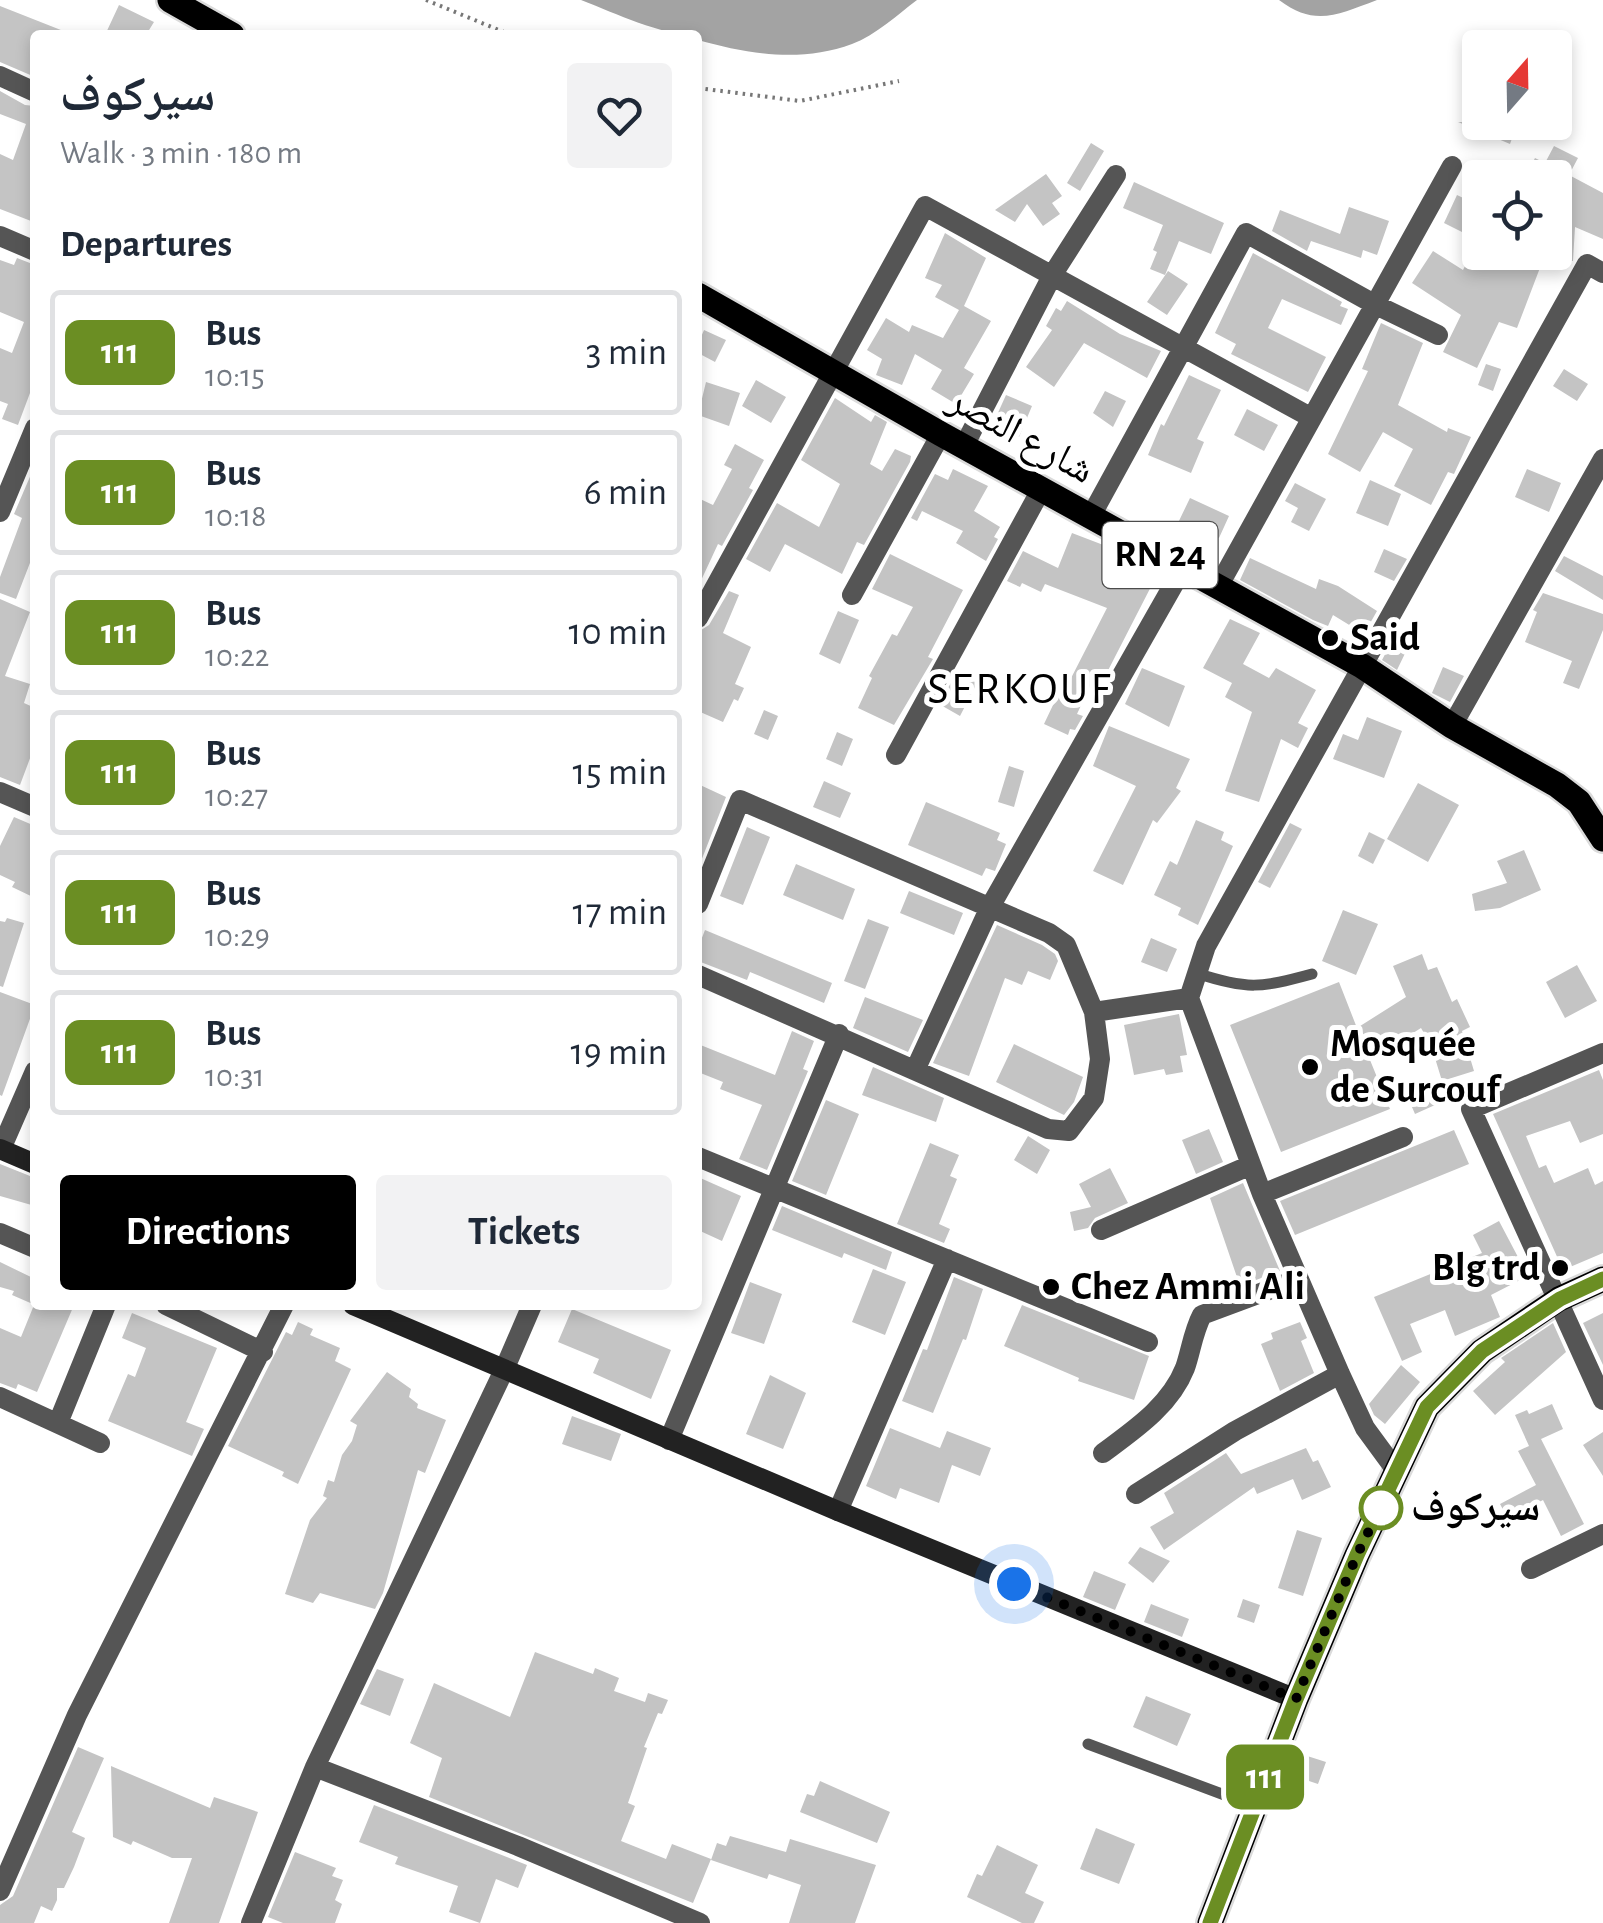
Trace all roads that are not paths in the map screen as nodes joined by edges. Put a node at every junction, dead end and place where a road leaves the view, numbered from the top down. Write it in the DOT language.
graph roads {
  1 [pos="170,0"];
  2 [pos="223,30"];
  3 [pos="0,76"];
  4 [pos="30,90"];
  5 [pos="1452,166"];
  6 [pos="1116,175"];
  7 [pos="0,236"];
  8 [pos="30,244"];
  9 [pos="1603,273"];
  10 [pos="1053,274"];
  11 [pos="702,297"];
  12 [pos="1374,304"];
  13 [pos="1438,334"];
  14 [pos="1183,345"];
  15 [pos="833,373"];
  16 [pos="1312,418"];
  17 [pos="30,440"];
  18 [pos="953,440"];
  19 [pos="1603,459"];
  20 [pos="1042,488"];
  21 [pos="0,512"];
  22 [pos="1091,516"];
  23 [pos="1183,568"];
  24 [pos="1218,587"];
  25 [pos="852,595"];
  26 [pos="702,611"];
  27 [pos="1362,666"];
  28 [pos="1452,726"];
  29 [pos="896,755"];
  30 [pos="0,792"];
  31 [pos="30,805"];
  32 [pos="1603,838"];
  33 [pos="702,894"];
  34 [pos="990,907"];
  35 [pos="1196,972"];
  36 [pos="1312,974"];
  37 [pos="702,977"];
  38 [pos="1189,998"];
  39 [pos="1094,1012"];
  40 [pos="839,1034"];
  41 [pos="1603,1052"];
  42 [pos="916,1068"];
  43 [pos="30,1083"];
  44 [pos="1403,1138"];
  45 [pos="1,1149"];
  46 [pos="702,1159"];
  47 [pos="30,1162"];
  48 [pos="1251,1165"];
  49 [pos="776,1187"];
  50 [pos="1262,1194"];
  51 [pos="1102,1230"];
  52 [pos="0,1233"];
  53 [pos="30,1246"];
  54 [pos="946,1259"];
  55 [pos="1298,1279"];
  56 [pos="1603,1279"];
  57 [pos="1560,1299"];
  58 [pos="104,1310"];
  59 [pos="176,1310"];
  60 [pos="282,1310"];
  61 [pos="365,1310"];
  62 [pos="530,1310"];
  63 [pos="1148,1342"];
  64 [pos="263,1352"];
  65 [pos="504,1370"];
  66 [pos="1340,1374"];
  67 [pos="0,1397"];
  68 [pos="1603,1400"];
  69 [pos="58,1423"];
  70 [pos="669,1440"];
  71 [pos="100,1443"];
  72 [pos="1103,1453"];
  73 [pos="1398,1472"];
  74 [pos="1136,1494"];
  75 [pos="838,1512"];
  76 [pos="1603,1534"];
  77 [pos="1531,1569"];
  78 [pos="1296,1699"];
  79 [pos="1088,1744"];
  80 [pos="315,1767"];
  81 [pos="1254,1806"];
  82 [pos="0,1891"];
  83 [pos="254,1922"];
  84 [pos="700,1923"];
  85 [pos="1210,1923"];
  1 -- 2 [label="main road"];
  3 -- 4 [label="street"];
  5 -- 12 [label="street"];
  6 -- 10 [label="street"];
  7 -- 8 [label="street"];
  9 -- 27 [label="street"];
  10 -- 14 [label="street"];
  10 -- 15 [label="street"];
  10 -- 18 [label="street"];
  11 -- 15 [label="main road, شارع النصر / RN 24"];
  12 -- 13 [label="street"];
  12 -- 14 [label="street"];
  12 -- 16 [label="street"];
  14 -- 16 [label="street"];
  14 -- 22 [label="street"];
  15 -- 18 [label="main road, شارع النصر / RN 24"];
  15 -- 26 [label="street"];
  16 -- 24 [label="street"];
  17 -- 21 [label="street"];
  18 -- 20 [label="main road, شارع النصر / RN 24"];
  18 -- 25 [label="street"];
  19 -- 28 [label="street"];
  20 -- 22 [label="main road, شارع النصر / RN 24"];
  20 -- 29 [label="street"];
  22 -- 23 [label="main road, شارع النصر / RN 24"];
  23 -- 24 [label="main road, شارع النصر / RN 24"];
  23 -- 34 [label="street"];
  24 -- 27 [label="main road, شارع النصر / RN 24"];
  27 -- 28 [label="main road, شارع النصر / RN 24"];
  27 -- 35 [label="street"];
  28 -- 32 [label="main road, شارع النصر / RN 24"];
  30 -- 31 [label="street"];
  33 -- 34 [label="street"];
  34 -- 39 [label="street"];
  34 -- 42 [label="street"];
  35 -- 36 [label="lane"];
  35 -- 38 [label="street"];
  37 -- 40 [label="street"];
  38 -- 39 [label="street"];
  38 -- 48 [label="street"];
  39 -- 42 [label="street"];
  40 -- 42 [label="street"];
  40 -- 49 [label="street"];
  41 -- 57 [label="street"];
  43 -- 45 [label="street"];
  44 -- 50 [label="street"];
  45 -- 47 [label="main road"];
  46 -- 49 [label="street"];
  48 -- 50 [label="street"];
  48 -- 51 [label="street"];
  49 -- 54 [label="street"];
  49 -- 70 [label="street"];
  50 -- 55 [label="street"];
  52 -- 53 [label="street"];
  54 -- 63 [label="street"];
  54 -- 75 [label="street"];
  55 -- 66 [label="street"];
  55 -- 72 [label="street"];
  56 -- 57 [label="main road"];
  57 -- 68 [label="street"];
  57 -- 73 [label="main road"];
  58 -- 69 [label="street"];
  59 -- 64 [label="street"];
  60 -- 64 [label="street"];
  61 -- 65 [label="main road"];
  62 -- 65 [label="street"];
  64 -- 82 [label="street"];
  65 -- 70 [label="main road"];
  65 -- 80 [label="street"];
  66 -- 73 [label="street"];
  66 -- 74 [label="street"];
  67 -- 69 [label="street"];
  69 -- 71 [label="street"];
  70 -- 75 [label="main road"];
  73 -- 78 [label="main road"];
  75 -- 78 [label="main road"];
  76 -- 77 [label="street"];
  78 -- 81 [label="main road"];
  79 -- 81 [label="lane"];
  80 -- 83 [label="street"];
  80 -- 84 [label="street"];
  81 -- 85 [label="main road"];
}
